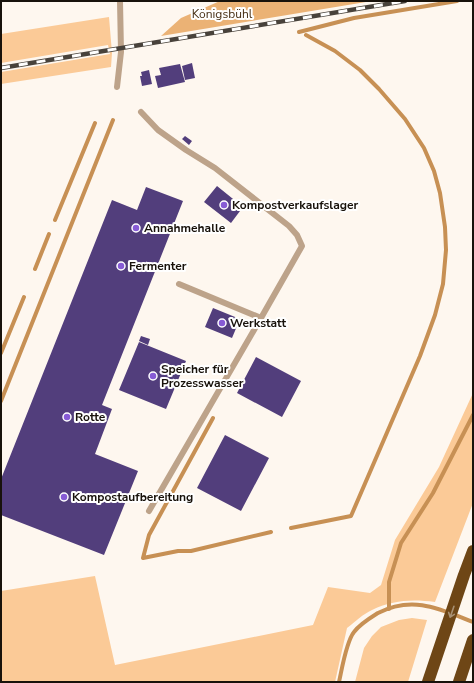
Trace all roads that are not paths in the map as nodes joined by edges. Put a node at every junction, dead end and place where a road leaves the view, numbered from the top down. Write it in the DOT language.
graph roads {
  1 [pos="120,1"];
  2 [pos="117,87"];
  3 [pos="140,112"];
  4 [pos="178,284"];
  5 [pos="261,318"];
  6 [pos="150,511"];
  7 [pos="473,551"];
  8 [pos="473,640"];
  9 [pos="428,682"];
  10 [pos="459,682"];
  1 -- 2 [label="lane"];
  3 -- 5 [label="lane"];
  4 -- 5 [label="lane"];
  5 -- 6 [label="lane"];
  7 -- 9 [label="highway, one-way"];
  8 -- 10 [label="highway"];
}
